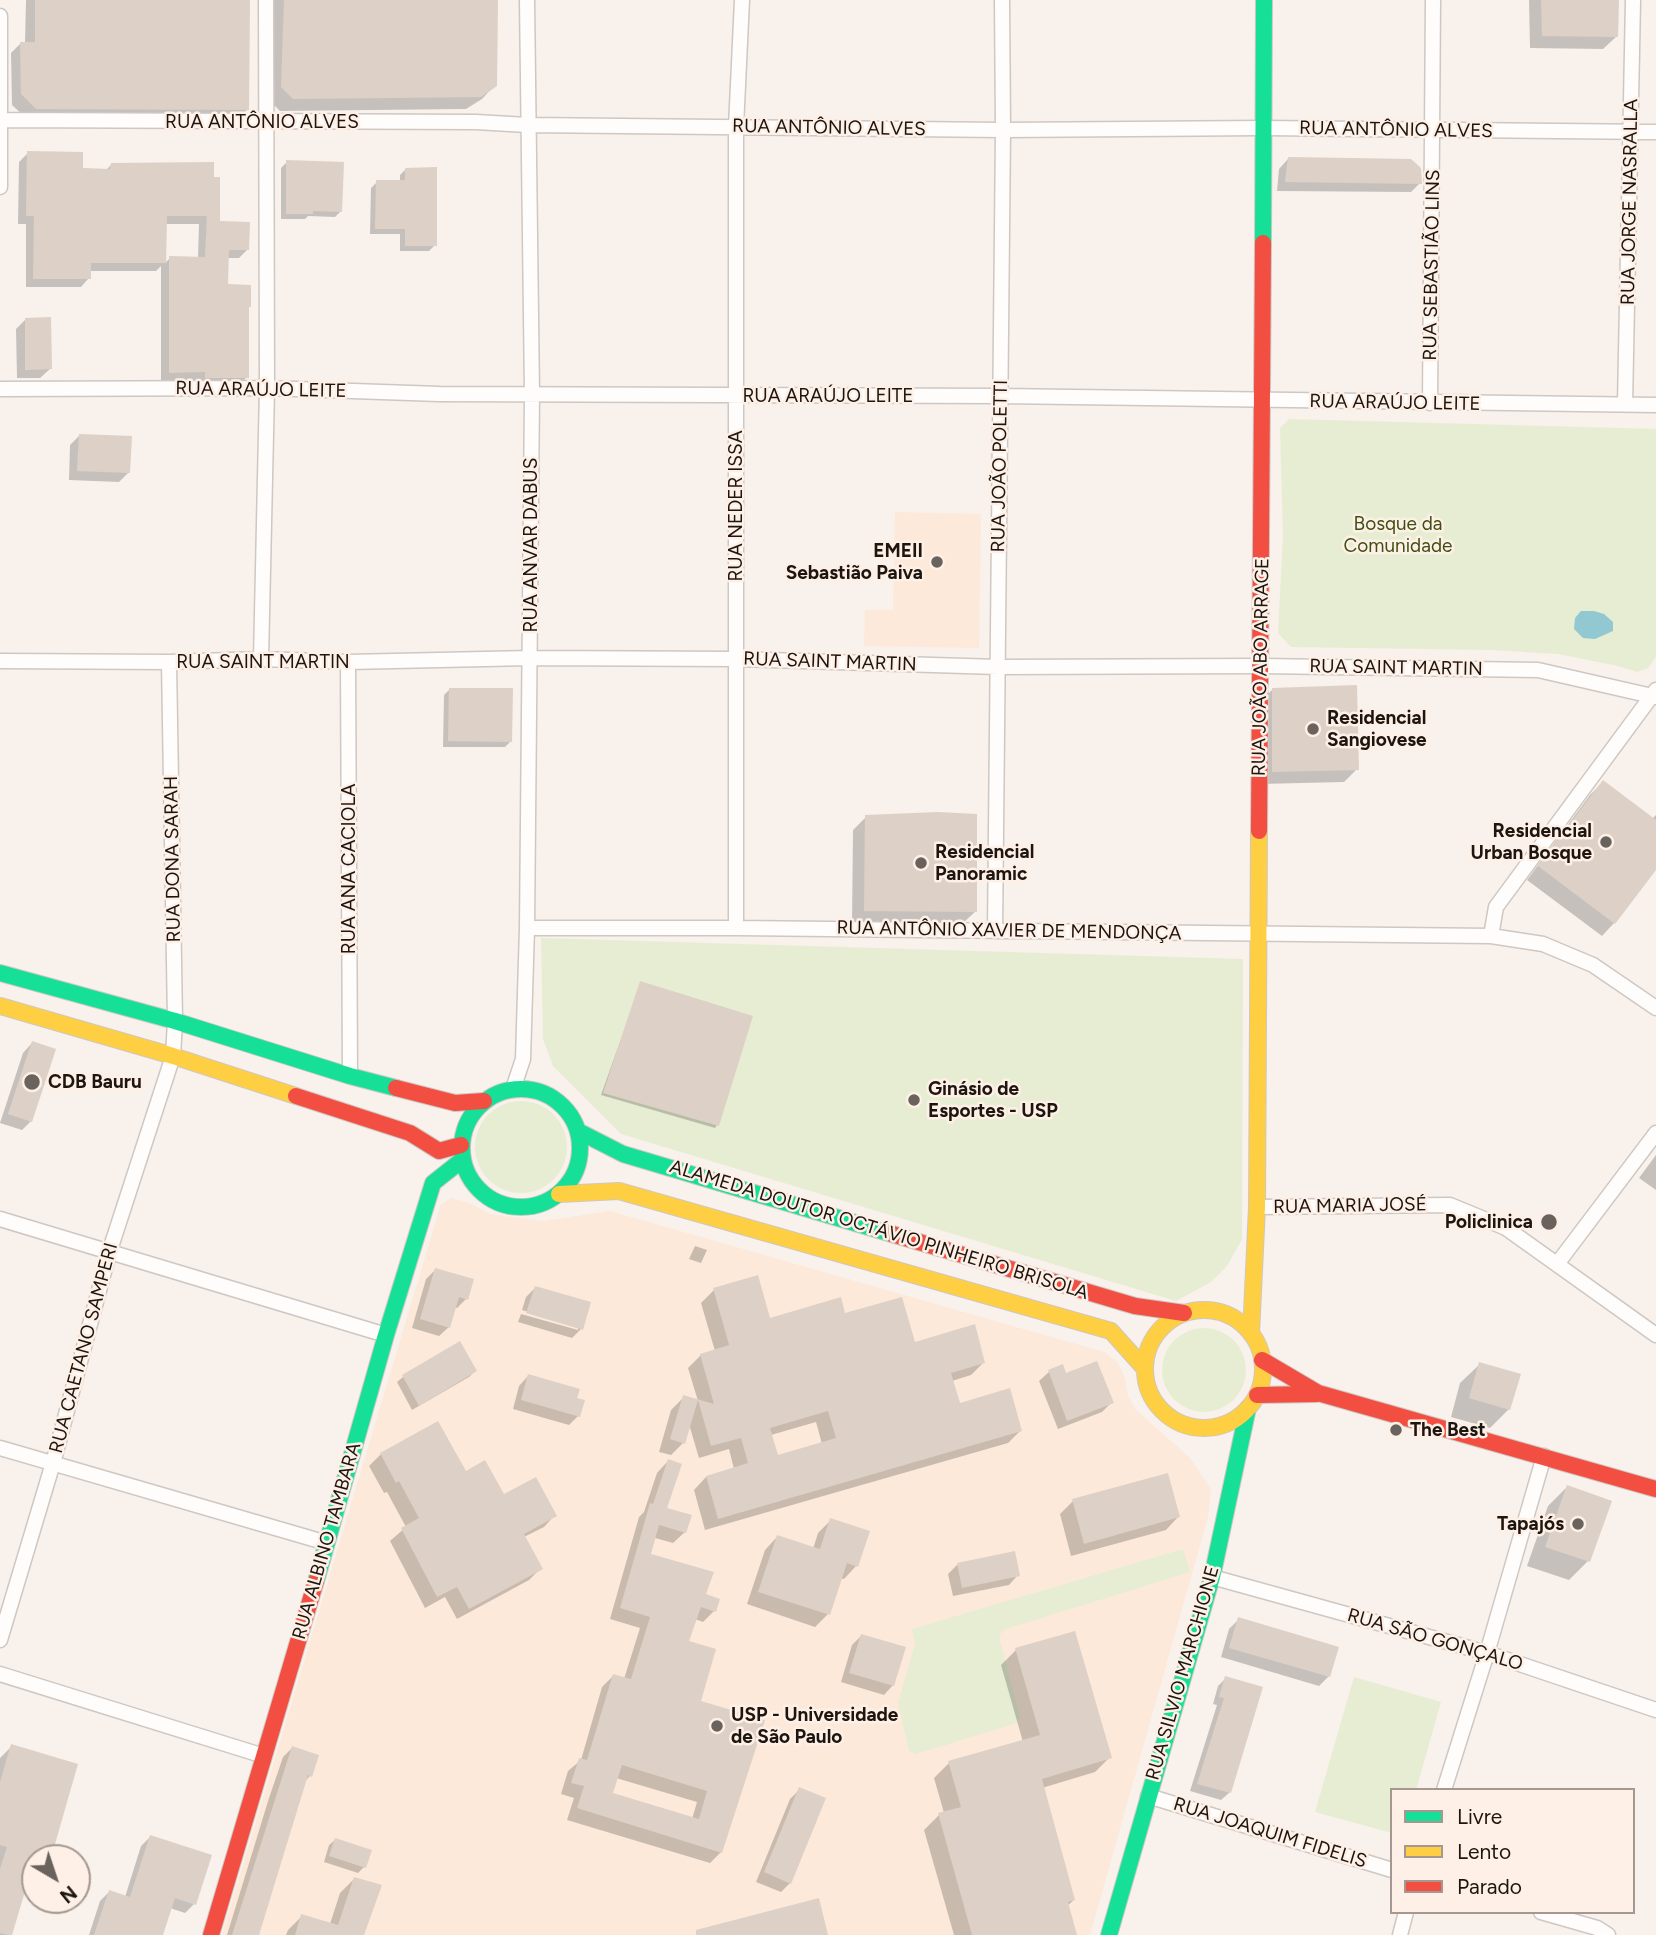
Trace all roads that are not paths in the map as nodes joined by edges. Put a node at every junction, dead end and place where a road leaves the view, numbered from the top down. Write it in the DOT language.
graph roads {
  1 [pos="266,0"];
  2 [pos="527,0"];
  3 [pos="742,0"];
  4 [pos="1002,0"];
  5 [pos="1264,0"];
  6 [pos="1433,0"];
  7 [pos="1633,0"];
  8 [pos="0,16"];
  9 [pos="1,120"];
  10 [pos="268,123"];
  11 [pos="527,125"];
  12 [pos="736,127"];
  13 [pos="1263,128"];
  14 [pos="1003,130"];
  15 [pos="1433,130"];
  16 [pos="1631,132"];
  17 [pos="1656,132"];
  18 [pos="0,187"];
  19 [pos="267,388"];
  20 [pos="0,389"];
  21 [pos="532,394"];
  22 [pos="735,396"];
  23 [pos="1000,396"];
  24 [pos="1262,401"];
  25 [pos="1430,404"];
  26 [pos="1625,404"];
  27 [pos="1656,405"];
  28 [pos="530,658"];
  29 [pos="261,659"];
  30 [pos="737,659"];
  31 [pos="0,661"];
  32 [pos="169,662"];
  33 [pos="348,662"];
  34 [pos="1261,666"];
  35 [pos="998,667"];
  36 [pos="1655,694"];
  37 [pos="527,928"];
  38 [pos="736,928"];
  39 [pos="995,931"];
  40 [pos="1259,935"];
  41 [pos="1491,936"];
  42 [pos="0,973"];
  43 [pos="0,1006"];
  44 [pos="1656,1008"];
  45 [pos="175,1021"];
  46 [pos="173,1056"];
  47 [pos="350,1076"];
  48 [pos="513,1089"];
  49 [pos="484,1101"];
  50 [pos="578,1131"];
  51 [pos="1656,1133"];
  52 [pos="461,1152"];
  53 [pos="559,1194"];
  54 [pos="1257,1207"];
  55 [pos="0,1219"];
  56 [pos="109,1253"];
  57 [pos="1557,1264"];
  58 [pos="1184,1313"];
  59 [pos="1251,1334"];
  60 [pos="386,1335"];
  61 [pos="1656,1335"];
  62 [pos="1262,1360"];
  63 [pos="1145,1370"];
  64 [pos="1318,1394"];
  65 [pos="1252,1401"];
  66 [pos="0,1448"];
  67 [pos="1544,1456"];
  68 [pos="53,1463"];
  69 [pos="1656,1489"];
  70 [pos="327,1543"];
  71 [pos="1212,1577"];
  72 [pos="0,1640"];
  73 [pos="1487,1653"];
  74 [pos="0,1674"];
  75 [pos="1656,1710"];
  76 [pos="264,1756"];
  77 [pos="1445,1788"];
  78 [pos="1148,1796"];
  79 [pos="1390,1869"];
  80 [pos="1405,1914"];
  81 [pos="1548,1914"];
  82 [pos="211,1935"];
  83 [pos="1109,1935"];
  84 [pos="1400,1935"];
  85 [pos="1608,1935"];
  1 -- 10 [label="street"];
  2 -- 11 [label="street, RUA ANVAR DABUS"];
  3 -- 12 [label="street, RUA NEDER ISSA"];
  4 -- 14 [label="street, RUA JOÃO POLETTI"];
  5 -- 13 [label="street, RUA JOÃO ABO ARRAGE"];
  6 -- 15 [label="street, RUA SEBASTIÃO LINS"];
  7 -- 16 [label="street, RUA JORGE NASRALLA"];
  8 -- 9 [label="street"];
  9 -- 10 [label="street, RUA ANTÔNIO ALVES"];
  9 -- 18 [label="street"];
  10 -- 11 [label="street, RUA ANTÔNIO ALVES"];
  10 -- 19 [label="street"];
  11 -- 12 [label="street, RUA ANTÔNIO ALVES"];
  11 -- 21 [label="street, RUA ANVAR DABUS"];
  12 -- 14 [label="street, RUA ANTÔNIO ALVES"];
  12 -- 22 [label="street, RUA NEDER ISSA"];
  13 -- 14 [label="street, RUA ANTÔNIO ALVES"];
  13 -- 15 [label="street, RUA ANTÔNIO ALVES"];
  13 -- 24 [label="street, RUA JOÃO ABO ARRAGE"];
  14 -- 23 [label="street, RUA JOÃO POLETTI"];
  15 -- 16 [label="street, RUA ANTÔNIO ALVES"];
  15 -- 25 [label="street, RUA SEBASTIÃO LINS"];
  16 -- 17 [label="street, RUA ANTÔNIO ALVES"];
  16 -- 26 [label="street, RUA JORGE NASRALLA"];
  19 -- 20 [label="street, RUA ARAÚJO LEITE"];
  19 -- 21 [label="street, RUA ARAÚJO LEITE"];
  19 -- 29 [label="street"];
  21 -- 22 [label="street, RUA ARAÚJO LEITE"];
  21 -- 28 [label="street, RUA ANVAR DABUS"];
  22 -- 23 [label="street, RUA ARAÚJO LEITE"];
  22 -- 30 [label="street, RUA NEDER ISSA"];
  23 -- 24 [label="street, RUA ARAÚJO LEITE"];
  23 -- 35 [label="street, RUA JOÃO POLETTI"];
  24 -- 25 [label="street, RUA ARAÚJO LEITE"];
  24 -- 34 [label="street, RUA JOÃO ABO ARRAGE"];
  25 -- 26 [label="street, RUA ARAÚJO LEITE"];
  26 -- 27 [label="street, RUA ARAÚJO LEITE"];
  28 -- 30 [label="street, RUA SAINT MARTIN"];
  28 -- 33 [label="street, RUA SAINT MARTIN"];
  28 -- 37 [label="street, RUA ANVAR DABUS"];
  29 -- 32 [label="street, RUA SAINT MARTIN"];
  29 -- 33 [label="street, RUA SAINT MARTIN"];
  30 -- 35 [label="street, RUA SAINT MARTIN"];
  30 -- 38 [label="street, RUA NEDER ISSA"];
  31 -- 32 [label="street, RUA SAINT MARTIN"];
  32 -- 45 [label="street, RUA DONA SARAH"];
  33 -- 47 [label="street, RUA ANA CACIOLA"];
  34 -- 35 [label="street, RUA SAINT MARTIN"];
  34 -- 36 [label="street, RUA SAINT MARTIN"];
  34 -- 40 [label="street, RUA JOÃO ABO ARRAGE"];
  35 -- 39 [label="street, RUA JOÃO POLETTI"];
  36 -- 41 [label="street"];
  37 -- 38 [label="street, RUA ANTÔNIO XAVIER DE MENDONÇA"];
  37 -- 48 [label="street, RUA ANVAR DABUS"];
  38 -- 39 [label="street, RUA ANTÔNIO XAVIER DE MENDONÇA"];
  39 -- 40 [label="street, RUA ANTÔNIO XAVIER DE MENDONÇA"];
  40 -- 41 [label="street, RUA ANTÔNIO XAVIER DE MENDONÇA"];
  40 -- 54 [label="street, RUA JOÃO ABO ARRAGE"];
  41 -- 44 [label="street, RUA ANTÔNIO XAVIER DE MENDONÇA"];
  42 -- 45 [label="street"];
  43 -- 46 [label="street"];
  45 -- 46 [label="street, RUA DONA SARAH"];
  45 -- 47 [label="street"];
  46 -- 52 [label="street"];
  46 -- 56 [label="street, RUA CAETANO SAMPERI"];
  47 -- 49 [label="street"];
  48 -- 49 [label="street"];
  48 -- 50 [label="street, ALAMEDA DOUTOR OCTÁVIO PINHEIRO BRISOLA"];
  49 -- 52 [label="street"];
  50 -- 53 [label="street"];
  50 -- 58 [label="street, ALAMEDA DOUTOR OCTÁVIO PINHEIRO BRISOLA"];
  51 -- 57 [label="street"];
  52 -- 53 [label="street, ALAMEDA DOUTOR OCTÁVIO PINHEIRO BRISOLA"];
  52 -- 60 [label="street, RUA ALBINO TAMBARA"];
  53 -- 63 [label="street, ALAMEDA DOUTOR OCTÁVIO PINHEIRO BRISOLA"];
  54 -- 57 [label="street, RUA MARIA JOSÉ"];
  54 -- 59 [label="street, RUA JOÃO ABO ARRAGE"];
  55 -- 56 [label="street"];
  56 -- 60 [label="street"];
  56 -- 68 [label="street, RUA CAETANO SAMPERI"];
  57 -- 61 [label="street, RUA MARIA JOSÉ"];
  58 -- 59 [label="street, ALAMEDA DOUTOR OCTÁVIO PINHEIRO BRISOLA"];
  58 -- 63 [label="street"];
  59 -- 62 [label="street"];
  60 -- 70 [label="street, RUA ALBINO TAMBARA"];
  62 -- 64 [label="street, ALAMEDA DOUTOR OCTÁVIO PINHEIRO BRISOLA"];
  62 -- 65 [label="street"];
  63 -- 65 [label="street, ALAMEDA DOUTOR OCTÁVIO PINHEIRO BRISOLA"];
  64 -- 65 [label="street, ALAMEDA DOUTOR OCTÁVIO PINHEIRO BRISOLA"];
  64 -- 67 [label="street, ALAMEDA DOUTOR OCTÁVIO PINHEIRO BRISOLA"];
  65 -- 71 [label="street, RUA SILVIO MARCHIONE"];
  66 -- 68 [label="street"];
  67 -- 69 [label="street, ALAMEDA DOUTOR OCTÁVIO PINHEIRO BRISOLA"];
  67 -- 73 [label="street"];
  68 -- 70 [label="street"];
  68 -- 72 [label="street, RUA CAETANO SAMPERI"];
  70 -- 76 [label="street, RUA ALBINO TAMBARA"];
  71 -- 73 [label="street, RUA SÃO GONÇALO"];
  71 -- 78 [label="street, RUA SILVIO MARCHIONE"];
  73 -- 75 [label="street, RUA SÃO GONÇALO"];
  73 -- 77 [label="street"];
  74 -- 76 [label="street"];
  76 -- 82 [label="street, RUA ALBINO TAMBARA"];
  78 -- 79 [label="street, RUA JOAQUIM FIDELIS"];
  78 -- 83 [label="street, RUA SILVIO MARCHIONE"];
  80 -- 84 [label="street"];
  81 -- 85 [label="street"];
}
